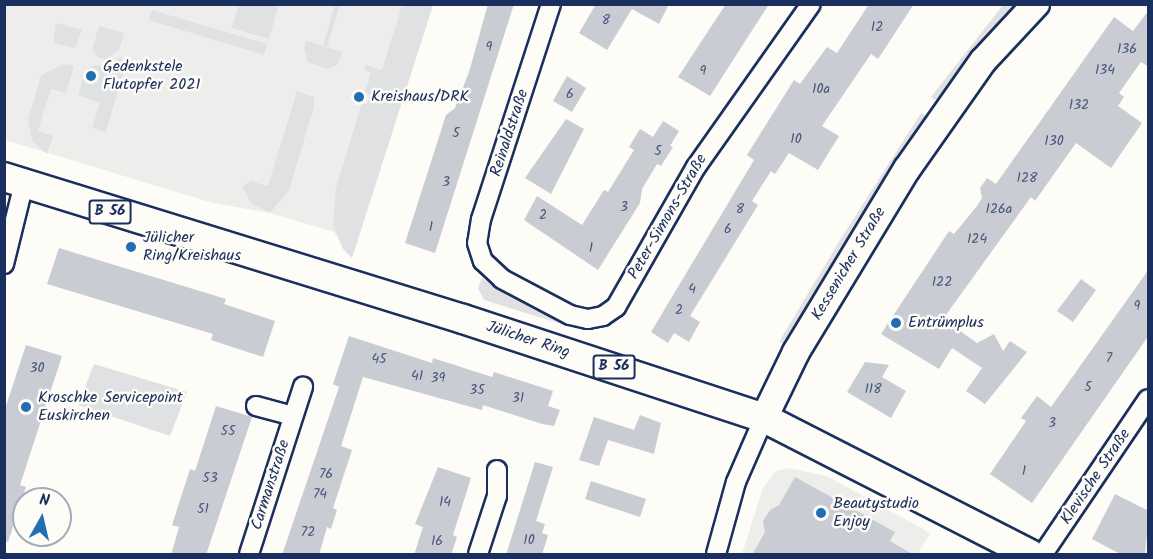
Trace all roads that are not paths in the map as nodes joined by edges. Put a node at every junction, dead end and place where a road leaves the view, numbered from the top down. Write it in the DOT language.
graph roads {
  1 [pos="551,4"];
  2 [pos="811,4"];
  3 [pos="1036,4"];
  4 [pos="14,180"];
  5 [pos="483,261"];
  6 [pos="4,264"];
  7 [pos="303,387"];
  8 [pos="1149,399"];
  9 [pos="256,406"];
  10 [pos="293,416"];
  11 [pos="764,418"];
  12 [pos="497,470"];
  13 [pos="249,555"];
  14 [pos="478,555"];
  15 [pos="716,555"];
  16 [pos="1030,555"];
  17 [pos="1043,555"];
  1 -- 5 [label="street, Reinaldstraße"];
  2 -- 5 [label="street, Peter-Simons-Straße"];
  3 -- 11 [label="main road, Kessenicher Straße"];
  4 -- 6 [label="street"];
  4 -- 11 [label="main road, Jülicher Ring / B 56"];
  7 -- 10 [label="street, Carmanstraße"];
  8 -- 17 [label="street, Klevische Straße"];
  9 -- 10 [label="street"];
  10 -- 13 [label="street, Carmanstraße"];
  11 -- 15 [label="street, Kessenicher Straße"];
  11 -- 16 [label="main road, Jülicher Ring / B 56"];
  12 -- 14 [label="street"];
}
